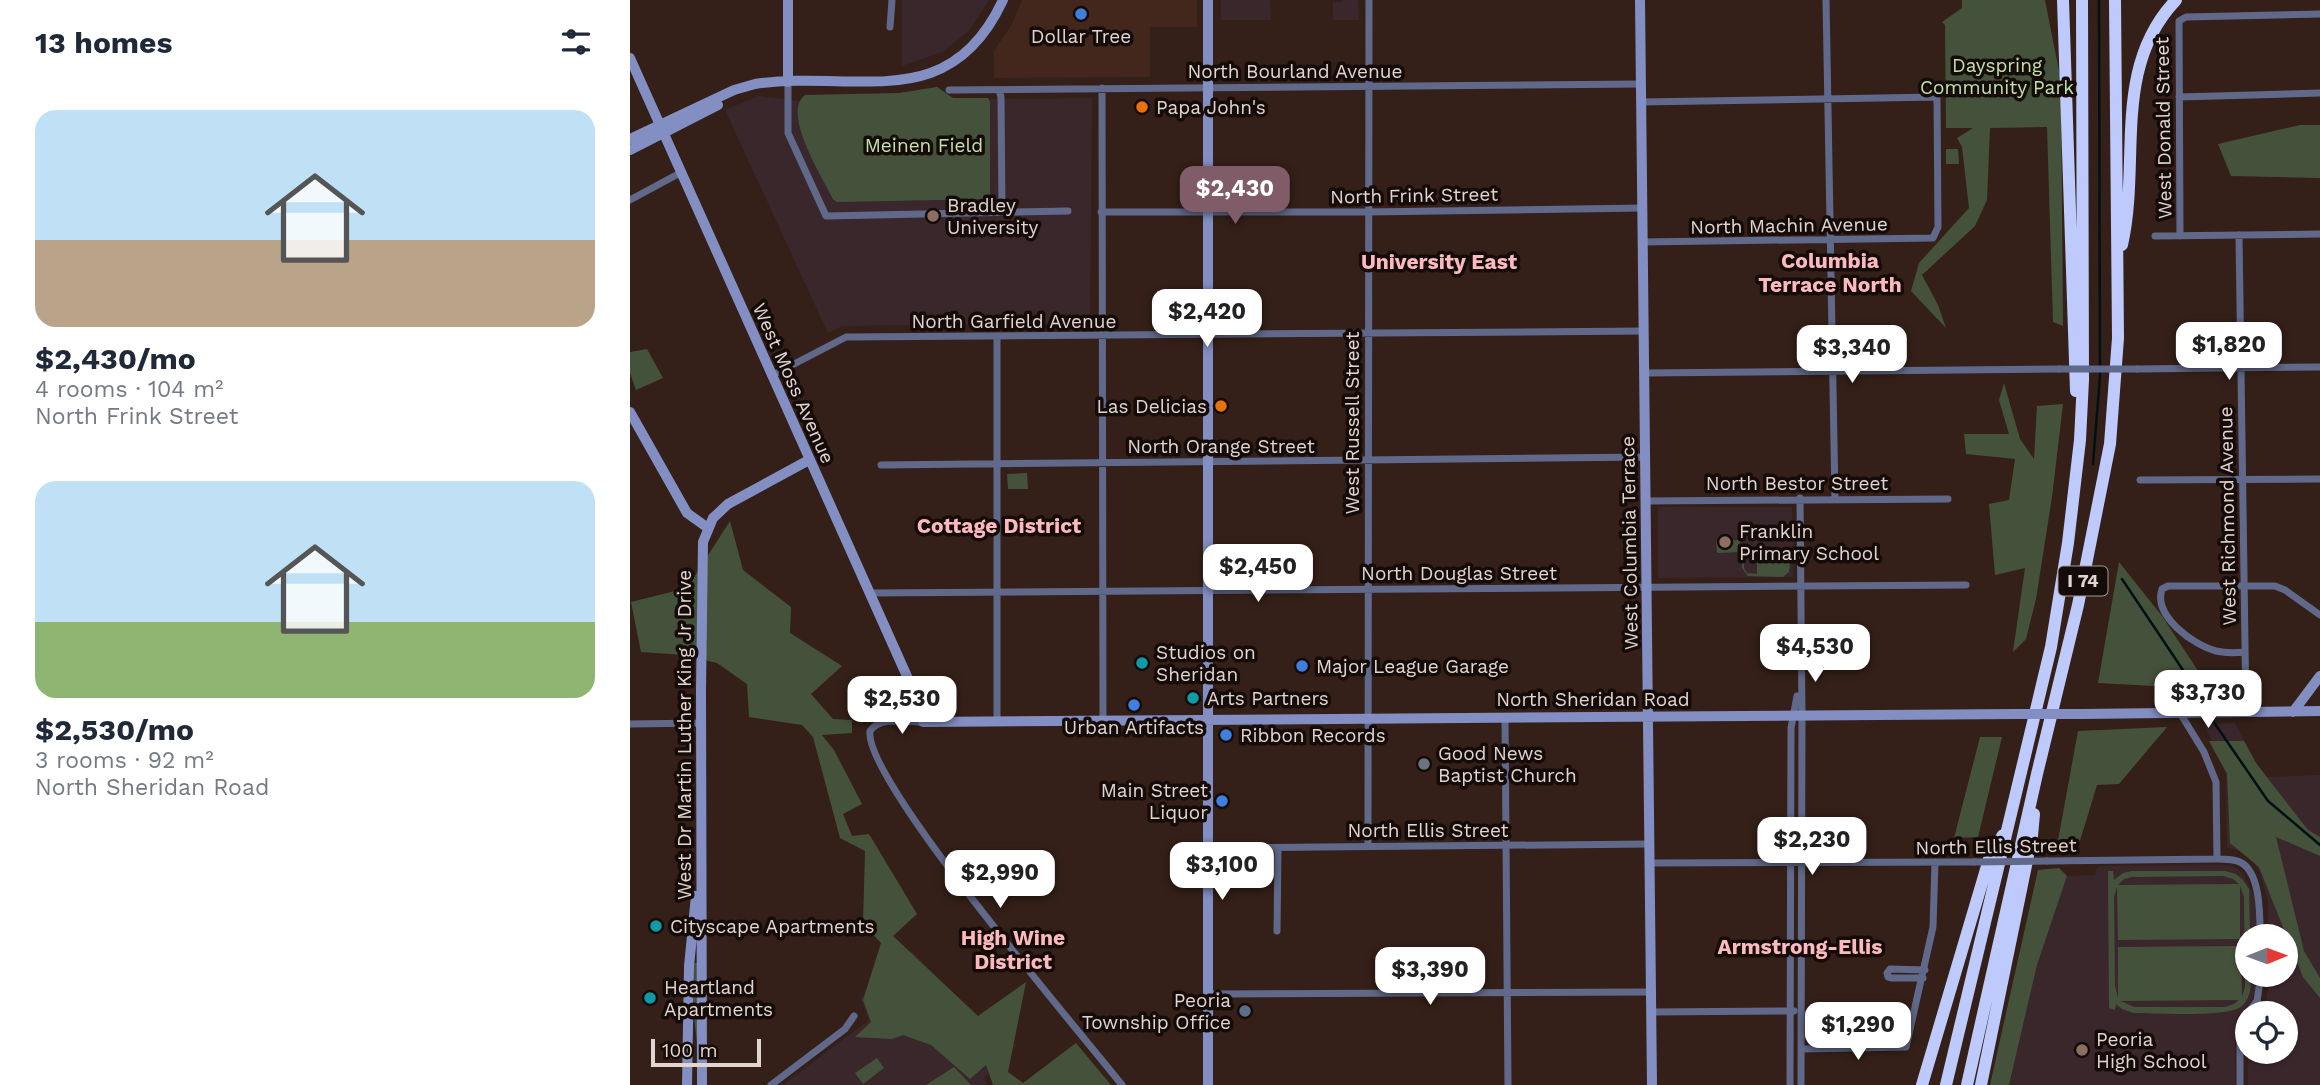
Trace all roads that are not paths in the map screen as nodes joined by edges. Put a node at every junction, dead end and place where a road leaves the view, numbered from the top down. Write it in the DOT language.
graph roads {
  1 [pos="788,0"];
  2 [pos="892,0"];
  3 [pos="1003,0"];
  4 [pos="1208,0"];
  5 [pos="1369,0"];
  6 [pos="1640,0"];
  7 [pos="1826,0"];
  8 [pos="2063,0"];
  9 [pos="2081,0"];
  10 [pos="2115,0"];
  11 [pos="2176,0"];
  12 [pos="2320,14"];
  13 [pos="890,27"];
  14 [pos="630,58"];
  15 [pos="788,82"];
  16 [pos="1641,84"];
  17 [pos="747,86"];
  18 [pos="1369,86"];
  19 [pos="1208,87"];
  20 [pos="1102,88"];
  21 [pos="949,90"];
  22 [pos="999,90"];
  23 [pos="2320,93"];
  24 [pos="2179,97"];
  25 [pos="1828,99"];
  26 [pos="1641,103"];
  27 [pos="659,124"];
  28 [pos="663,135"];
  29 [pos="630,139"];
  30 [pos="630,150"];
  31 [pos="680,173"];
  32 [pos="630,200"];
  33 [pos="1643,208"];
  34 [pos="1068,211"];
  35 [pos="1002,212"];
  36 [pos="1101,212"];
  37 [pos="1208,212"];
  38 [pos="1368,212"];
  39 [pos="2320,234"];
  40 [pos="2239,235"];
  41 [pos="2155,236"];
  42 [pos="2180,236"];
  43 [pos="1829,241"];
  44 [pos="1643,242"];
  45 [pos="2118,262"];
  46 [pos="1644,331"];
  47 [pos="1368,334"];
  48 [pos="1102,335"];
  49 [pos="1208,335"];
  50 [pos="997,337"];
  51 [pos="2320,367"];
  52 [pos="2241,368"];
  53 [pos="1832,372"];
  54 [pos="1645,373"];
  55 [pos="771,376"];
  56 [pos="630,412"];
  57 [pos="2080,440"];
  58 [pos="1646,457"];
  59 [pos="810,460"];
  60 [pos="1368,461"];
  61 [pos="1103,462"];
  62 [pos="1208,462"];
  63 [pos="996,464"];
  64 [pos="881,465"];
  65 [pos="2320,479"];
  66 [pos="2242,480"];
  67 [pos="2140,481"];
  68 [pos="1800,498"];
  69 [pos="1835,498"];
  70 [pos="1948,499"];
  71 [pos="1646,501"];
  72 [pos="708,528"];
  73 [pos="1966,585"];
  74 [pos="1799,586"];
  75 [pos="2244,586"];
  76 [pos="1647,588"];
  77 [pos="1207,590"];
  78 [pos="1368,590"];
  79 [pos="997,592"];
  80 [pos="1102,592"];
  81 [pos="869,593"];
  82 [pos="2320,615"];
  83 [pos="2244,652"];
  84 [pos="2320,676"];
  85 [pos="2320,711"];
  86 [pos="2246,712"];
  87 [pos="2293,712"];
  88 [pos="2180,713"];
  89 [pos="1649,716"];
  90 [pos="1798,716"];
  91 [pos="1505,717"];
  92 [pos="1368,718"];
  93 [pos="1103,719"];
  94 [pos="1207,719"];
  95 [pos="997,721"];
  96 [pos="923,722"];
  97 [pos="701,723"];
  98 [pos="631,724"];
  99 [pos="2037,774"];
  100 [pos="2009,826"];
  101 [pos="1650,844"];
  102 [pos="1368,846"];
  103 [pos="1506,846"];
  104 [pos="1207,848"];
  105 [pos="1278,848"];
  106 [pos="701,858"];
  107 [pos="2217,859"];
  108 [pos="1935,862"];
  109 [pos="1650,863"];
  110 [pos="1791,863"];
  111 [pos="1801,863"];
  112 [pos="2259,924"];
  113 [pos="1278,931"];
  114 [pos="2260,987"];
  115 [pos="1507,992"];
  116 [pos="1651,992"];
  117 [pos="1208,994"];
  118 [pos="1791,1011"];
  119 [pos="1801,1011"];
  120 [pos="1652,1012"];
  121 [pos="853,1016"];
  122 [pos="1801,1049"];
  123 [pos="687,1085"];
  124 [pos="702,1085"];
  125 [pos="771,1085"];
  126 [pos="1122,1085"];
  127 [pos="1208,1085"];
  128 [pos="1508,1085"];
  129 [pos="1652,1085"];
  130 [pos="1790,1085"];
  131 [pos="1801,1085"];
  132 [pos="1922,1085"];
  133 [pos="1946,1085"];
  134 [pos="1967,1085"];
  135 [pos="1981,1085"];
  136 [pos="2240,1085"];
  1 -- 15 [label="main road"];
  2 -- 13 [label="street"];
  3 -- 15 [label="main road"];
  4 -- 19 [label="main road"];
  5 -- 18 [label="street, West Russell Street"];
  6 -- 16 [label="main road, West Columbia Terrace"];
  7 -- 25 [label="street"];
  8 -- 57 [label="highway"];
  9 -- 57 [label="highway, I 74"];
  10 -- 45 [label="highway, I 74"];
  11 -- 45 [label="highway"];
  12 -- 24 [label="street, West Donald Street"];
  14 -- 27 [label="main road, West Moss Avenue"];
  15 -- 17 [label="main road"];
  15 -- 35 [label="street"];
  16 -- 18 [label="street, North Bourland Avenue"];
  16 -- 26 [label="main road, West Columbia Terrace"];
  17 -- 27 [label="main road"];
  17 -- 28 [label="main road"];
  18 -- 19 [label="street, North Bourland Avenue"];
  18 -- 38 [label="street, West Russell Street"];
  19 -- 20 [label="street, North Bourland Avenue"];
  19 -- 37 [label="main road"];
  20 -- 22 [label="street, North Bourland Avenue"];
  20 -- 36 [label="street"];
  21 -- 22 [label="street, North Bourland Avenue"];
  22 -- 35 [label="street"];
  23 -- 24 [label="street"];
  24 -- 42 [label="street, West Donald Street"];
  25 -- 26 [label="street"];
  25 -- 43 [label="street"];
  25 -- 43 [label="street, North Machin Avenue"];
  26 -- 33 [label="main road, West Columbia Terrace"];
  27 -- 28 [label="main road, West Moss Avenue"];
  27 -- 29 [label="main road"];
  28 -- 30 [label="main road"];
  28 -- 31 [label="main road, West Moss Avenue"];
  31 -- 32 [label="street"];
  31 -- 55 [label="main road, West Moss Avenue"];
  33 -- 38 [label="street, North Frink Street"];
  33 -- 44 [label="main road, West Columbia Terrace"];
  34 -- 35 [label="street"];
  36 -- 37 [label="street, North Frink Street"];
  36 -- 48 [label="street"];
  37 -- 38 [label="street, North Frink Street"];
  37 -- 49 [label="main road"];
  38 -- 47 [label="street, West Russell Street"];
  39 -- 40 [label="street"];
  40 -- 42 [label="street"];
  40 -- 52 [label="street, West Richmond Avenue"];
  41 -- 42 [label="street"];
  43 -- 44 [label="street, North Machin Avenue"];
  43 -- 53 [label="street"];
  44 -- 46 [label="main road, West Columbia Terrace"];
  45 -- 99 [label="highway, I 74"];
  46 -- 47 [label="street, North Garfield Avenue"];
  46 -- 54 [label="main road, West Columbia Terrace"];
  47 -- 49 [label="street, North Garfield Avenue"];
  47 -- 60 [label="street, West Russell Street"];
  48 -- 49 [label="street, North Garfield Avenue"];
  48 -- 50 [label="street, North Garfield Avenue"];
  48 -- 61 [label="street"];
  49 -- 62 [label="main road"];
  50 -- 55 [label="street, North Garfield Avenue"];
  50 -- 63 [label="street"];
  51 -- 52 [label="street"];
  52 -- 53 [label="street, bridge"];
  52 -- 66 [label="street, West Richmond Avenue"];
  53 -- 54 [label="street"];
  53 -- 69 [label="street"];
  54 -- 58 [label="main road, West Columbia Terrace"];
  55 -- 59 [label="main road, West Moss Avenue"];
  56 -- 72 [label="main road"];
  57 -- 100 [label="highway, I 74"];
  58 -- 60 [label="street, North Orange Street"];
  58 -- 71 [label="main road, West Columbia Terrace"];
  59 -- 72 [label="main road"];
  59 -- 81 [label="main road, West Moss Avenue"];
  60 -- 62 [label="street, North Orange Street"];
  60 -- 78 [label="street, West Russell Street"];
  61 -- 62 [label="street, North Orange Street"];
  61 -- 63 [label="street, North Orange Street"];
  61 -- 80 [label="street"];
  62 -- 77 [label="main road"];
  63 -- 64 [label="street, North Orange Street"];
  63 -- 79 [label="street"];
  65 -- 66 [label="street"];
  66 -- 67 [label="street"];
  66 -- 75 [label="street, West Richmond Avenue"];
  68 -- 69 [label="street, North Bestor Street"];
  68 -- 71 [label="street, North Bestor Street"];
  68 -- 74 [label="street"];
  69 -- 70 [label="street, North Bestor Street"];
  71 -- 76 [label="main road, West Columbia Terrace"];
  72 -- 97 [label="main road, West Dr Martin Luther King Jr Drive"];
  73 -- 74 [label="street, North Douglas Street"];
  74 -- 76 [label="street, North Douglas Street"];
  74 -- 90 [label="street"];
  75 -- 82 [label="street"];
  75 -- 83 [label="street, West Richmond Avenue"];
  75 -- 83 [label="street"];
  76 -- 78 [label="street, North Douglas Street"];
  76 -- 89 [label="main road, West Columbia Terrace"];
  77 -- 78 [label="street, North Douglas Street"];
  77 -- 80 [label="street, North Douglas Street"];
  77 -- 94 [label="main road"];
  78 -- 92 [label="street, West Russell Street"];
  79 -- 80 [label="street, North Douglas Street"];
  79 -- 81 [label="street, North Douglas Street"];
  79 -- 95 [label="street"];
  80 -- 93 [label="street"];
  81 -- 96 [label="main road, West Moss Avenue"];
  83 -- 86 [label="street, West Richmond Avenue"];
  84 -- 87 [label="main road"];
  85 -- 87 [label="main road, North Sheridan Road"];
  86 -- 87 [label="main road, North Sheridan Road"];
  86 -- 88 [label="main road, North Sheridan Road"];
  88 -- 90 [label="main road, North Sheridan Road, bridge"];
  88 -- 107 [label="street"];
  89 -- 90 [label="main road, North Sheridan Road"];
  89 -- 91 [label="main road, North Sheridan Road"];
  89 -- 101 [label="main road, West Columbia Terrace"];
  90 -- 110 [label="street"];
  90 -- 111 [label="street"];
  91 -- 92 [label="main road, North Sheridan Road"];
  91 -- 103 [label="street"];
  92 -- 94 [label="main road, North Sheridan Road"];
  92 -- 102 [label="street, West Russell Street"];
  93 -- 94 [label="main road, North Sheridan Road"];
  93 -- 95 [label="main road, North Sheridan Road"];
  94 -- 104 [label="main road"];
  95 -- 96 [label="main road, North Sheridan Road"];
  96 -- 126 [label="street, North Sheridan Road"];
  97 -- 98 [label="street"];
  97 -- 106 [label="main road, West Dr Martin Luther King Jr Drive"];
  99 -- 134 [label="highway, I 74"];
  99 -- 135 [label="highway"];
  100 -- 132 [label="highway"];
  100 -- 133 [label="highway, I 74"];
  101 -- 103 [label="street, North Ellis Street"];
  101 -- 109 [label="main road, West Columbia Terrace"];
  102 -- 103 [label="street, North Ellis Street"];
  102 -- 105 [label="street, North Ellis Street"];
  103 -- 115 [label="street"];
  104 -- 105 [label="street, North Ellis Street"];
  104 -- 117 [label="main road"];
  105 -- 113 [label="street"];
  106 -- 123 [label="main road"];
  106 -- 124 [label="main road, West Dr Martin Luther King Jr Drive"];
  107 -- 108 [label="street, North Ellis Street, bridge"];
  107 -- 112 [label="street"];
  108 -- 111 [label="street, North Ellis Street"];
  108 -- 122 [label="street"];
  109 -- 110 [label="street, North Ellis Street"];
  109 -- 116 [label="main road, West Columbia Terrace"];
  110 -- 111 [label="street, North Ellis Street"];
  110 -- 118 [label="street"];
  111 -- 119 [label="street"];
  114 -- 136 [label="street"];
  115 -- 116 [label="street"];
  115 -- 117 [label="street"];
  115 -- 128 [label="street"];
  116 -- 120 [label="main road, West Columbia Terrace"];
  117 -- 127 [label="main road"];
  118 -- 119 [label="street"];
  118 -- 120 [label="street"];
  118 -- 130 [label="street"];
  119 -- 122 [label="street"];
  120 -- 129 [label="main road, West Columbia Terrace"];
  121 -- 125 [label="street"];
  122 -- 131 [label="street"];
}
